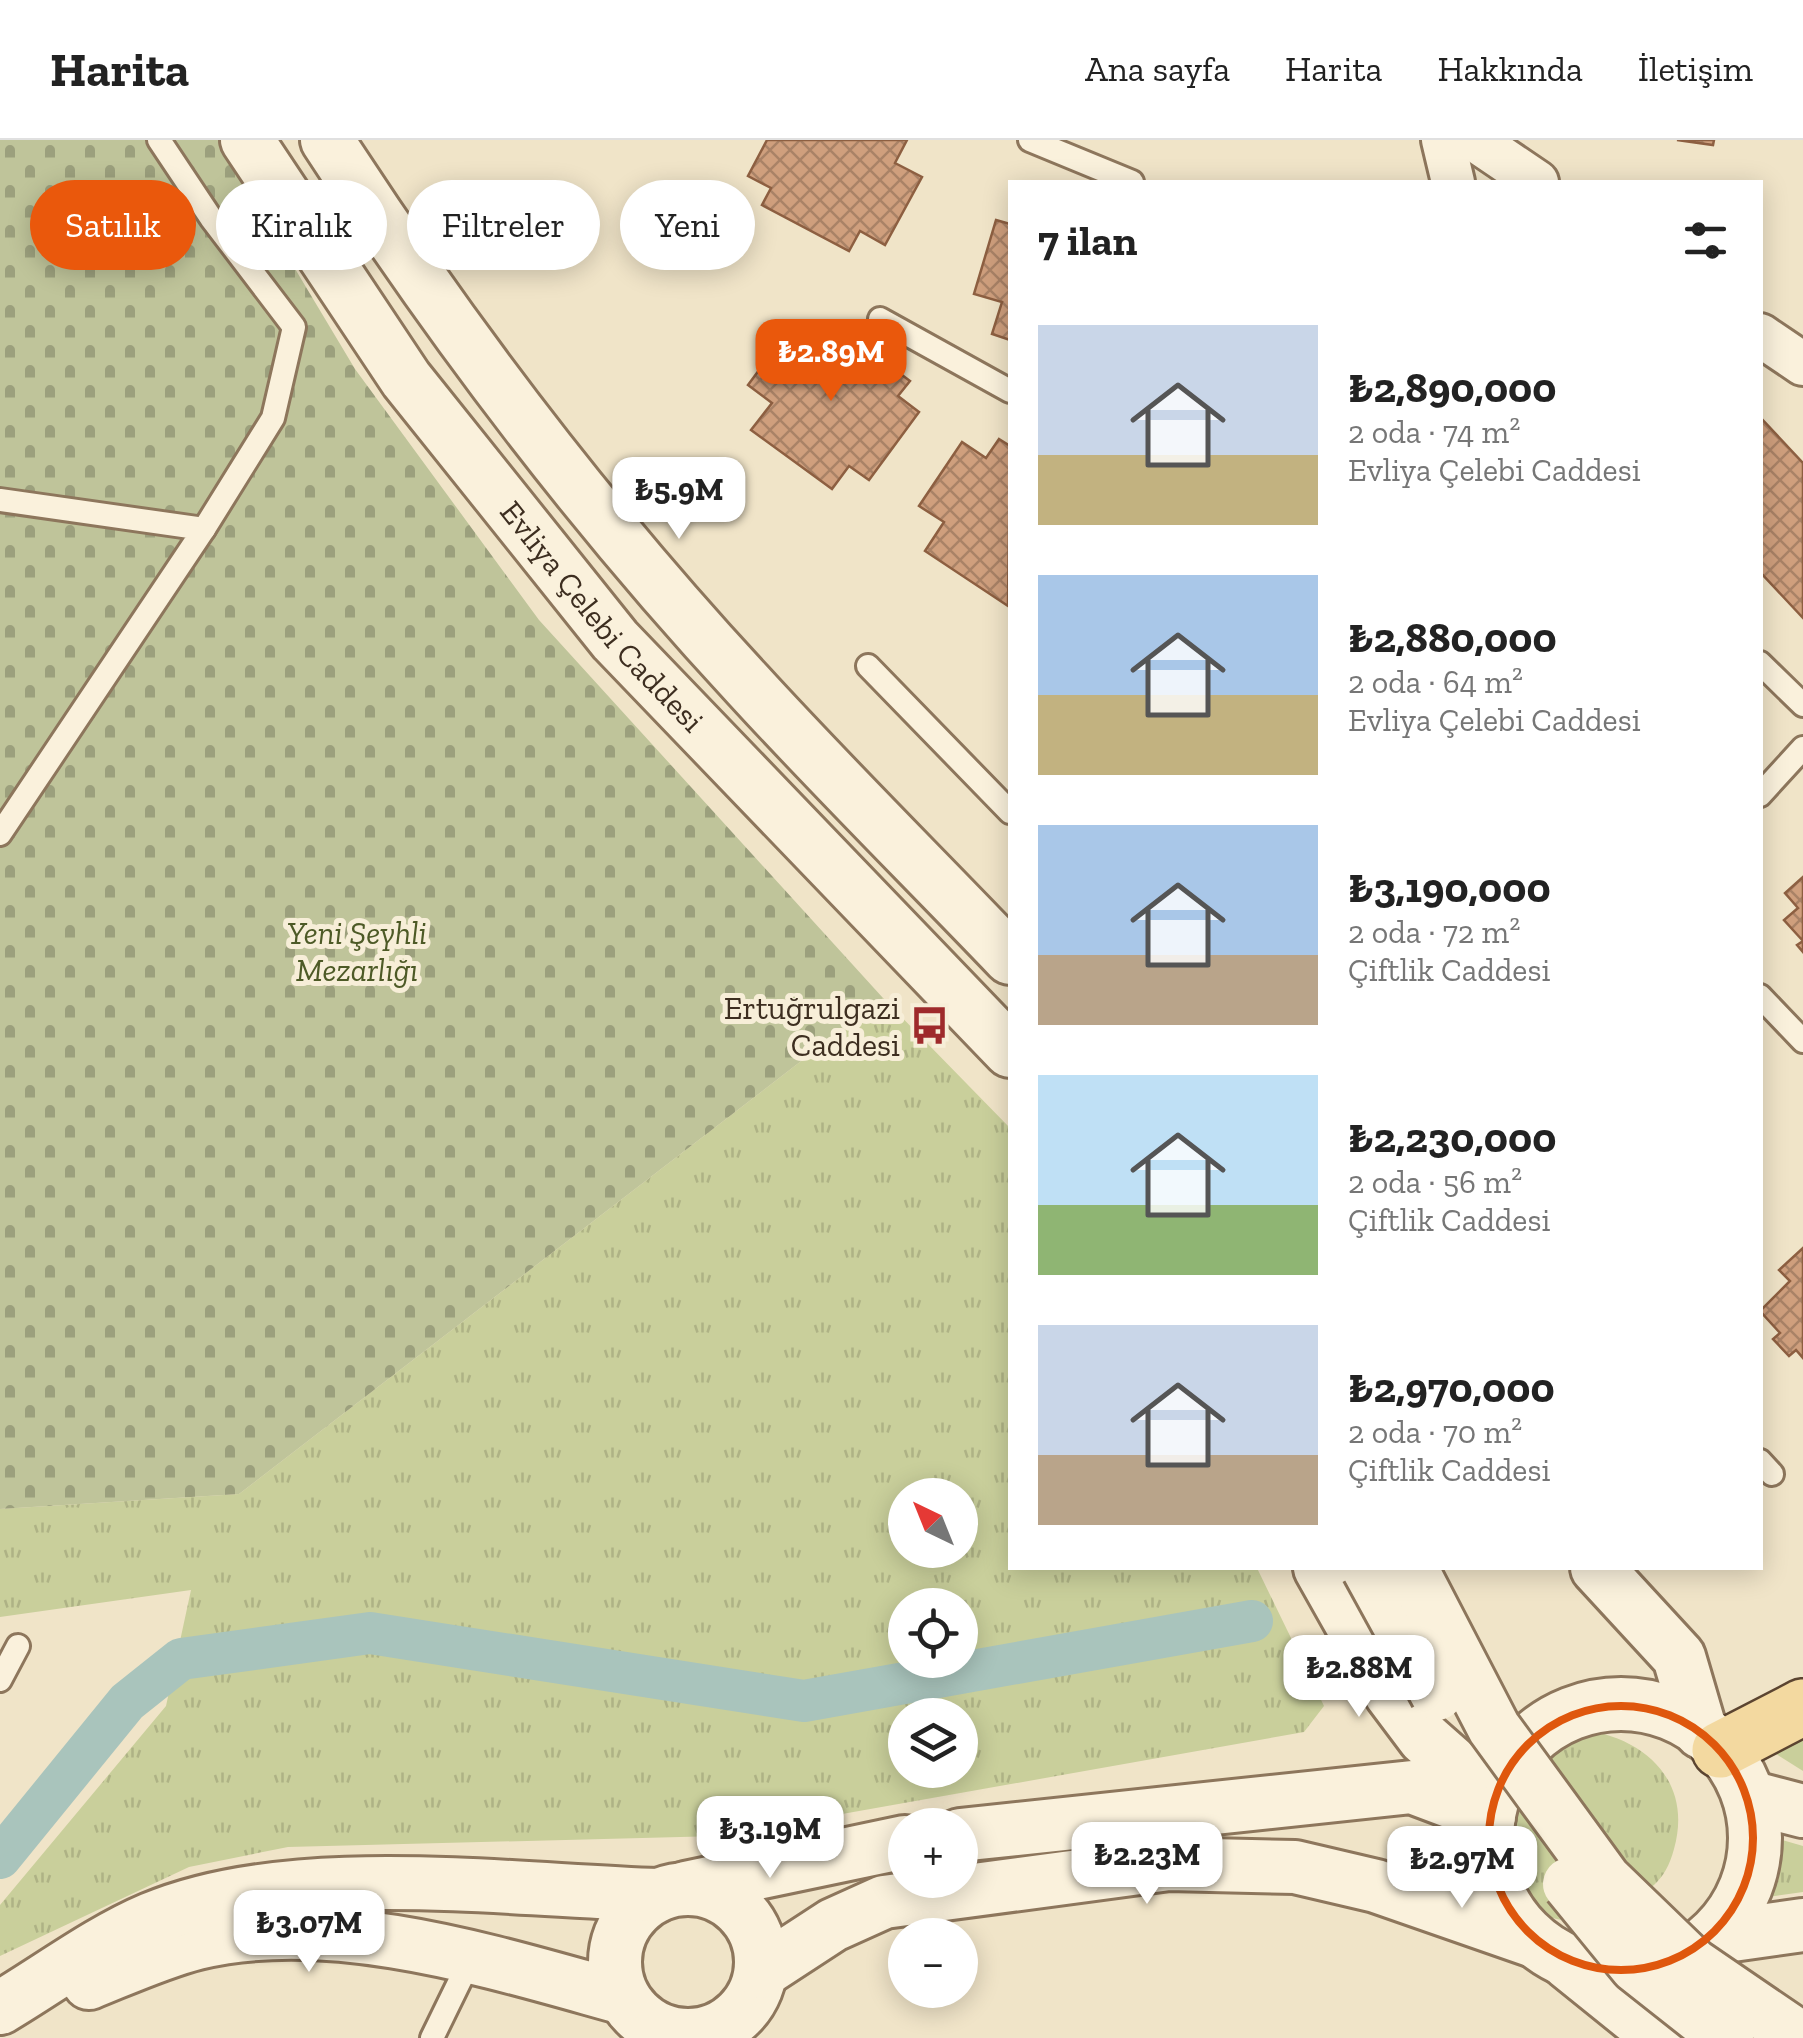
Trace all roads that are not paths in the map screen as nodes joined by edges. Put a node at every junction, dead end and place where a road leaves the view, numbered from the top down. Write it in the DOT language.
graph roads {
  1 [pos="159,140"];
  2 [pos="247,140"];
  3 [pos="327,140"];
  4 [pos="1030,140"];
  5 [pos="1443,140"];
  6 [pos="1475,140"];
  7 [pos="1127,180"];
  8 [pos="1453,180"];
  9 [pos="1534,180"];
  10 [pos="880,320"];
  11 [pos="1763,337"];
  12 [pos="1803,364"];
  13 [pos="1008,390"];
  14 [pos="0,500"];
  15 [pos="204,530"];
  16 [pos="1763,665"];
  17 [pos="868,666"];
  18 [pos="1803,705"];
  19 [pos="1803,748"];
  20 [pos="1763,793"];
  21 [pos="1008,810"];
  22 [pos="0,834"];
  23 [pos="1008,956"];
  24 [pos="1763,999"];
  25 [pos="1803,1041"];
  26 [pos="1008,1048"];
  27 [pos="1321,1570"];
  28 [pos="1369,1570"];
  29 [pos="1412,1570"];
  30 [pos="1599,1570"];
  31 [pos="18,1646"];
  32 [pos="0,1680"];
  33 [pos="1803,1707"];
  34 [pos="1711,1741"];
  35 [pos="1749,1796"];
  36 [pos="1491,1807"];
  37 [pos="1803,1811"];
  38 [pos="978,1833"];
  39 [pos="888,1846"];
  40 [pos="668,1892"];
  41 [pos="1803,1926"];
  42 [pos="1711,1938"];
  43 [pos="1550,1952"];
  44 [pos="472,1956"];
  45 [pos="753,2002"];
  46 [pos="0,2008"];
  47 [pos="635,2018"];
  48 [pos="0,2020"];
  49 [pos="432,2038"];
  50 [pos="1662,2038"];
  51 [pos="1726,2038"];
  52 [pos="1800,2038"];
  1 -- 15 [label="lane"];
  2 -- 26 [label="street, Evliya Çelebi Caddesi"];
  3 -- 23 [label="street, Evliya Çelebi Caddesi"];
  4 -- 7 [label="lane"];
  5 -- 8 [label="street"];
  6 -- 9 [label="street"];
  10 -- 13 [label="lane"];
  11 -- 12 [label="street"];
  14 -- 15 [label="lane"];
  15 -- 22 [label="lane"];
  16 -- 18 [label="lane"];
  17 -- 21 [label="lane"];
  19 -- 20 [label="lane"];
  24 -- 25 [label="lane"];
  27 -- 36 [label="street"];
  28 -- 51 [label="street, bridge"];
  29 -- 52 [label="street, bridge"];
  30 -- 34 [label="street"];
  31 -- 32 [label="lane"];
  33 -- 34 [label="main road"];
  34 -- 35 [label="street"];
  34 -- 36 [label="street"];
  35 -- 37 [label="street"];
  35 -- 42 [label="street"];
  36 -- 38 [label="street"];
  36 -- 43 [label="street"];
  39 -- 40 [label="street"];
  40 -- 45 [label="street"];
  40 -- 46 [label="street"];
  40 -- 47 [label="street"];
  41 -- 42 [label="street"];
  42 -- 43 [label="street"];
  43 -- 45 [label="street"];
  43 -- 50 [label="street"];
  44 -- 47 [label="street"];
  44 -- 48 [label="street"];
  44 -- 49 [label="lane"];
  45 -- 47 [label="street"];
}
